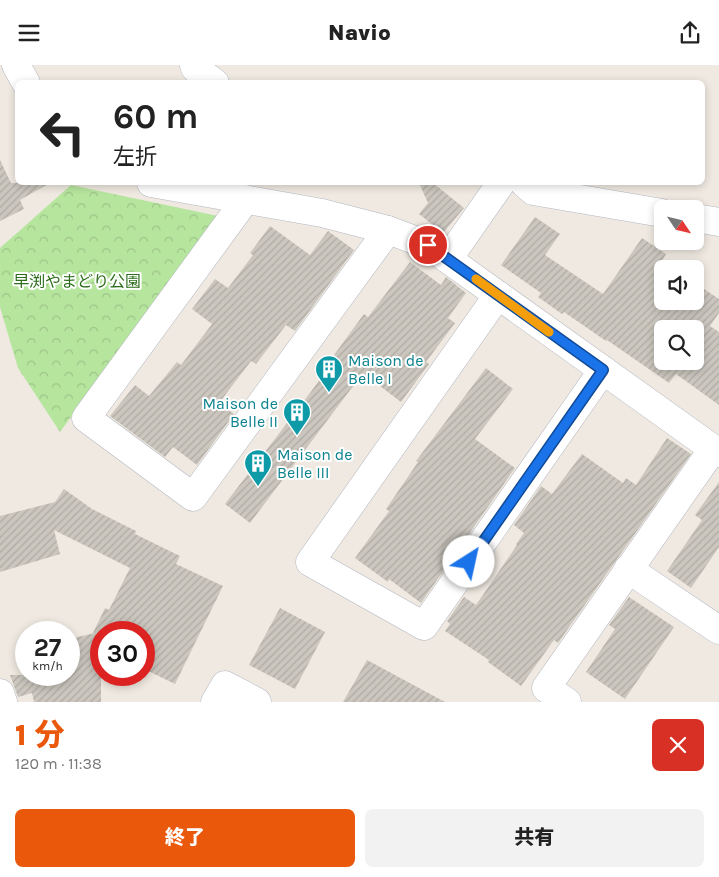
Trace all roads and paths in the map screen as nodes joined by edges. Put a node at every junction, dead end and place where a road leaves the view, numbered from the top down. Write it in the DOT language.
graph roads {
  1 [pos="16,65"];
  2 [pos="194,65"];
  3 [pos="24,80"];
  4 [pos="211,80"];
  5 [pos="163,185"];
  6 [pos="500,185"];
  7 [pos="526,185"];
  8 [pos="246,199"];
  9 [pos="654,212"];
  10 [pos="704,220"];
  11 [pos="719,222"];
  12 [pos="388,230"];
  13 [pos="448,259"];
  14 [pos="498,295"];
  15 [pos="603,370"];
  16 [pos="716,451"];
  17 [pos="628,569"];
  18 [pos="719,631"];
  19 [pos="0,693"];
  20 [pos="2,702"];
  21 [pos="215,702"];
  22 [pos="257,702"];
  23 [pos="567,702"];
  1 -- 3 [label="street"];
  2 -- 4 [label="street"];
  5 -- 8 [label="street"];
  6 -- 13 [label="street"];
  7 -- 9 [label="street"];
  8 -- 12 [label="street"];
  8 -- 12 [label="street"];
  10 -- 11 [label="street"];
  12 -- 13 [label="street"];
  13 -- 14 [label="street"];
  14 -- 15 [label="street"];
  14 -- 15 [label="street"];
  15 -- 16 [label="street"];
  16 -- 17 [label="street"];
  17 -- 18 [label="street"];
  17 -- 23 [label="street"];
  19 -- 20 [label="street"];
  21 -- 22 [label="street"];
}
